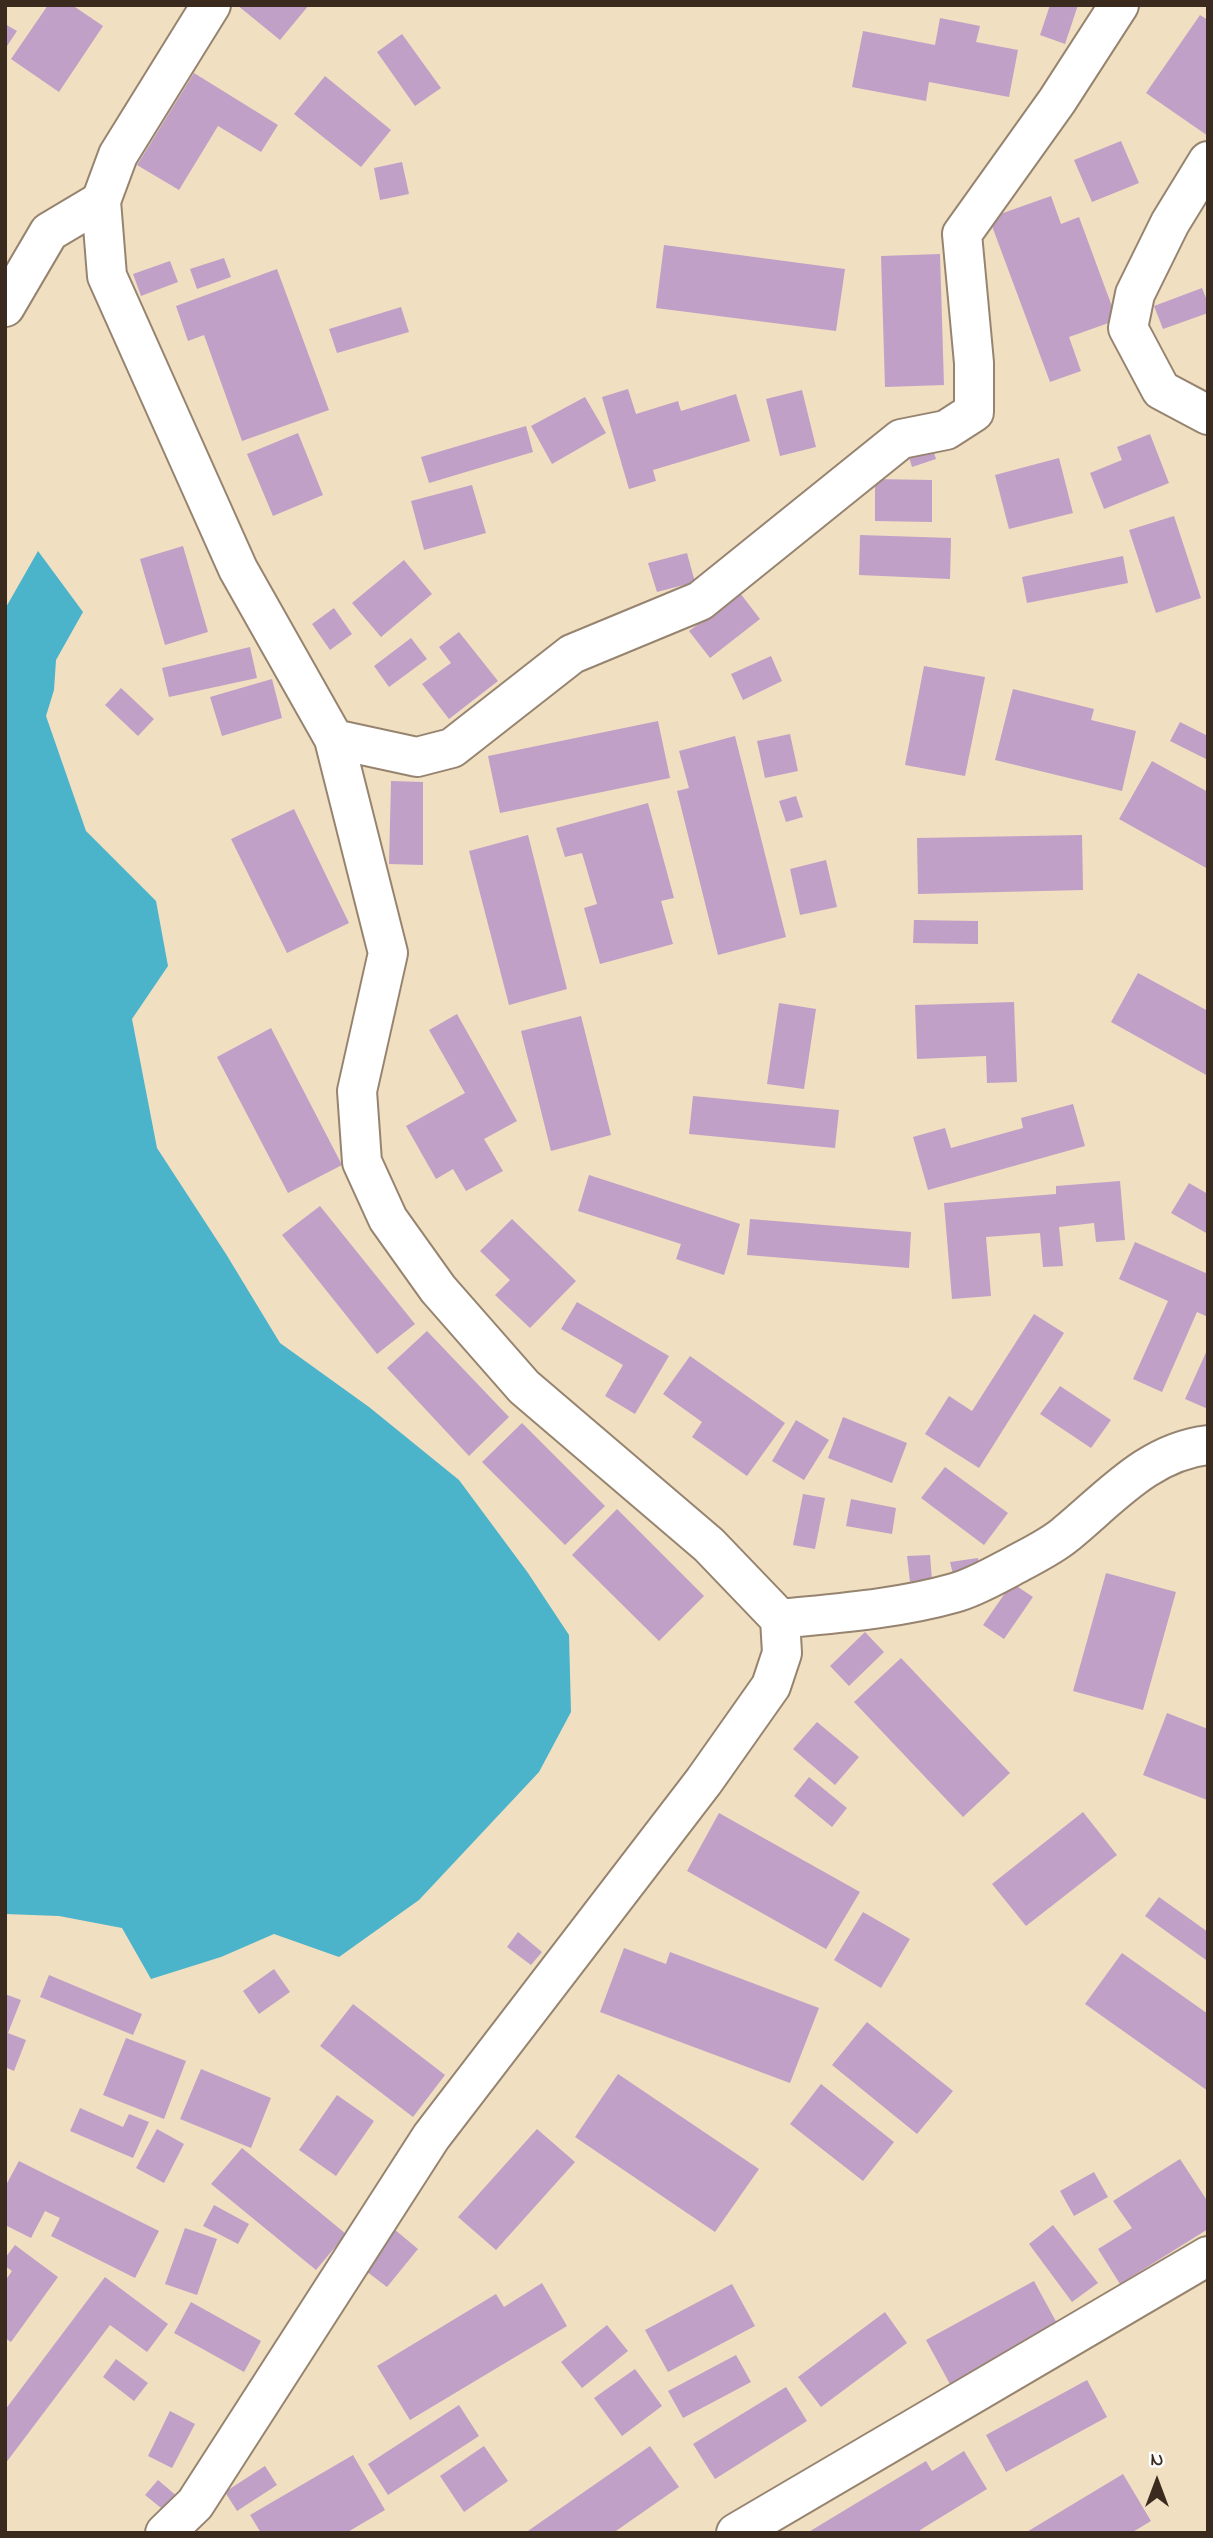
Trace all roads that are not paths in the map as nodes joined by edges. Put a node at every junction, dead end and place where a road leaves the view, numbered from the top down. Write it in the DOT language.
graph roads {
  1 [pos="211,5"];
  2 [pos="1119,5"];
  3 [pos="1208,161"];
  4 [pos="101,201"];
  5 [pos="5,307"];
  6 [pos="1208,415"];
  7 [pos="334,739"];
  8 [pos="1208,1445"];
  9 [pos="780,1619"];
  10 [pos="1208,2256"];
  11 [pos="202,2518"];
  12 [pos="165,2533"];
  13 [pos="736,2533"];
  1 -- 4 [label="street"];
  2 -- 7 [label="street"];
  3 -- 6 [label="street"];
  4 -- 5 [label="street"];
  4 -- 7 [label="street"];
  7 -- 9 [label="street"];
  8 -- 9 [label="street"];
  9 -- 11 [label="street"];
  10 -- 13 [label="street"];
  11 -- 12 [label="street"];
}
